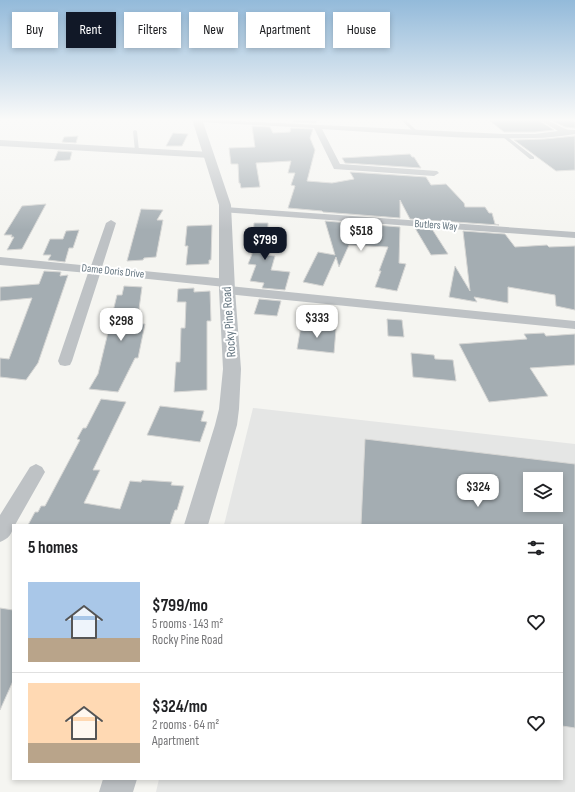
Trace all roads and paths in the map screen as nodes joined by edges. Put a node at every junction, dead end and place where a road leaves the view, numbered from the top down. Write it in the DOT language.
graph roads {
  1 [pos="210,155"];
  2 [pos="331,156"];
  3 [pos="529,156"];
  4 [pos="532,158"];
  5 [pos="434,173"];
  6 [pos="225,210"];
  7 [pos="111,222"];
  8 [pos="575,236"];
  9 [pos="0,261"];
  10 [pos="95,270"];
  11 [pos="227,286"];
  12 [pos="575,325"];
  13 [pos="64,361"];
  14 [pos="36,472"];
  15 [pos="196,524"];
  16 [pos="0,533"];
  17 [pos="120,780"];
  18 [pos="116,792"];
  1 -- 6 [label="street, Rocky Pine Road"];
  2 -- 5 [label="street"];
  3 -- 4 [label="lane"];
  6 -- 8 [label="street, Butlers Way"];
  6 -- 11 [label="street, Rocky Pine Road"];
  7 -- 10 [label="street"];
  9 -- 10 [label="street, Dame Doris Drive"];
  10 -- 11 [label="street, Dame Doris Drive"];
  10 -- 13 [label="street"];
  11 -- 12 [label="street, Dame Doris Drive"];
  11 -- 15 [label="street, Rocky Pine Road"];
  14 -- 16 [label="street"];
  17 -- 18 [label="street"];
}
